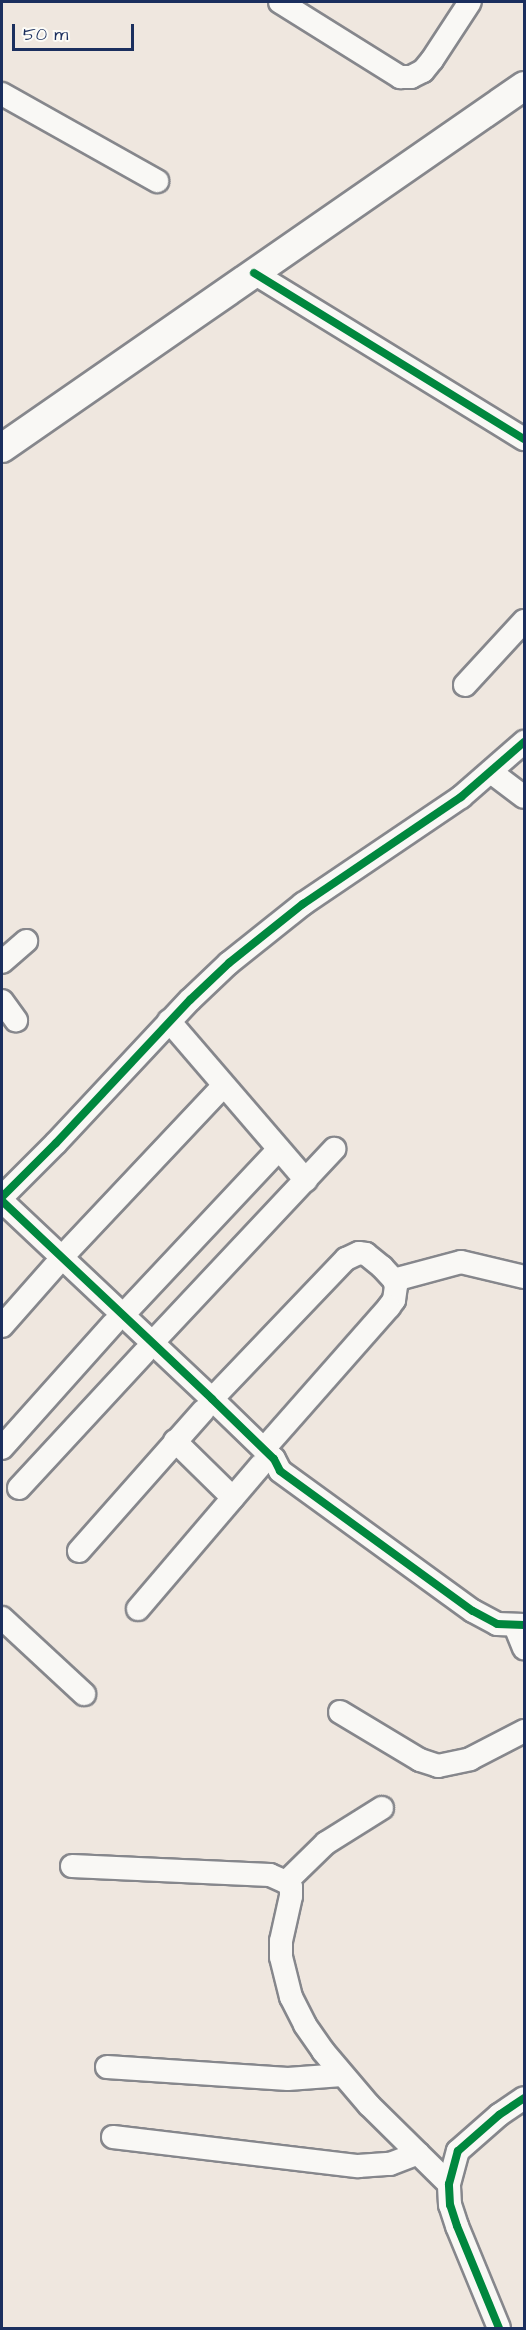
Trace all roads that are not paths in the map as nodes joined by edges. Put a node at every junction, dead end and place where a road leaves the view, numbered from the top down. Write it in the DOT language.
graph roads {
  1 [pos="280,2"];
  2 [pos="470,2"];
  3 [pos="525,86"];
  4 [pos="2,94"];
  5 [pos="157,181"];
  6 [pos="254,273"];
  7 [pos="525,439"];
  8 [pos="2,448"];
  9 [pos="525,621"];
  10 [pos="465,685"];
  11 [pos="525,742"];
  12 [pos="491,772"];
  13 [pos="525,797"];
  14 [pos="26,941"];
  15 [pos="2,962"];
  16 [pos="2,1001"];
  17 [pos="15,1020"];
  18 [pos="169,1021"];
  19 [pos="223,1086"];
  20 [pos="334,1149"];
  21 [pos="278,1150"];
  22 [pos="306,1180"];
  23 [pos="2,1199"];
  24 [pos="2,1217"];
  25 [pos="59,1262"];
  26 [pos="525,1276"];
  27 [pos="394,1280"];
  28 [pos="118,1319"];
  29 [pos="2,1326"];
  30 [pos="148,1348"];
  31 [pos="208,1405"];
  32 [pos="175,1441"];
  33 [pos="2,1448"];
  34 [pos="268,1461"];
  35 [pos="19,1488"];
  36 [pos="233,1498"];
  37 [pos="79,1551"];
  38 [pos="138,1609"];
  39 [pos="2,1618"];
  40 [pos="520,1625"];
  41 [pos="525,1648"];
  42 [pos="84,1694"];
  43 [pos="340,1712"];
  44 [pos="525,1731"];
  45 [pos="382,1808"];
  46 [pos="72,1866"];
  47 [pos="286,1882"];
  48 [pos="107,2067"];
  49 [pos="342,2075"];
  50 [pos="525,2097"];
  51 [pos="113,2137"];
  52 [pos="418,2153"];
  53 [pos="449,2184"];
  54 [pos="499,2328"];
  1 -- 2 [label="street"];
  3 -- 6 [label="main road"];
  4 -- 5 [label="street"];
  6 -- 7 [label="street"];
  6 -- 8 [label="main road"];
  9 -- 10 [label="street"];
  11 -- 12 [label="street"];
  12 -- 13 [label="street"];
  12 -- 18 [label="street"];
  14 -- 15 [label="street"];
  16 -- 17 [label="street"];
  18 -- 19 [label="street"];
  18 -- 23 [label="street"];
  19 -- 21 [label="street"];
  19 -- 25 [label="street"];
  20 -- 22 [label="street"];
  21 -- 22 [label="street"];
  21 -- 28 [label="street"];
  22 -- 30 [label="street"];
  23 -- 25 [label="street"];
  24 -- 25 [label="street"];
  25 -- 28 [label="street"];
  25 -- 29 [label="street"];
  26 -- 27 [label="street"];
  27 -- 31 [label="street"];
  27 -- 34 [label="street"];
  28 -- 30 [label="street"];
  28 -- 33 [label="street"];
  30 -- 31 [label="street"];
  30 -- 35 [label="street"];
  31 -- 32 [label="street"];
  31 -- 34 [label="street"];
  32 -- 36 [label="street"];
  32 -- 37 [label="street"];
  34 -- 36 [label="street"];
  34 -- 40 [label="street"];
  36 -- 38 [label="street"];
  39 -- 42 [label="street"];
  40 -- 41 [label="street"];
  43 -- 44 [label="street"];
  45 -- 47 [label="street"];
  46 -- 47 [label="street"];
  47 -- 49 [label="street"];
  48 -- 49 [label="street"];
  49 -- 52 [label="street"];
  50 -- 53 [label="street"];
  51 -- 52 [label="street"];
  52 -- 53 [label="street"];
  53 -- 54 [label="street"];
}
